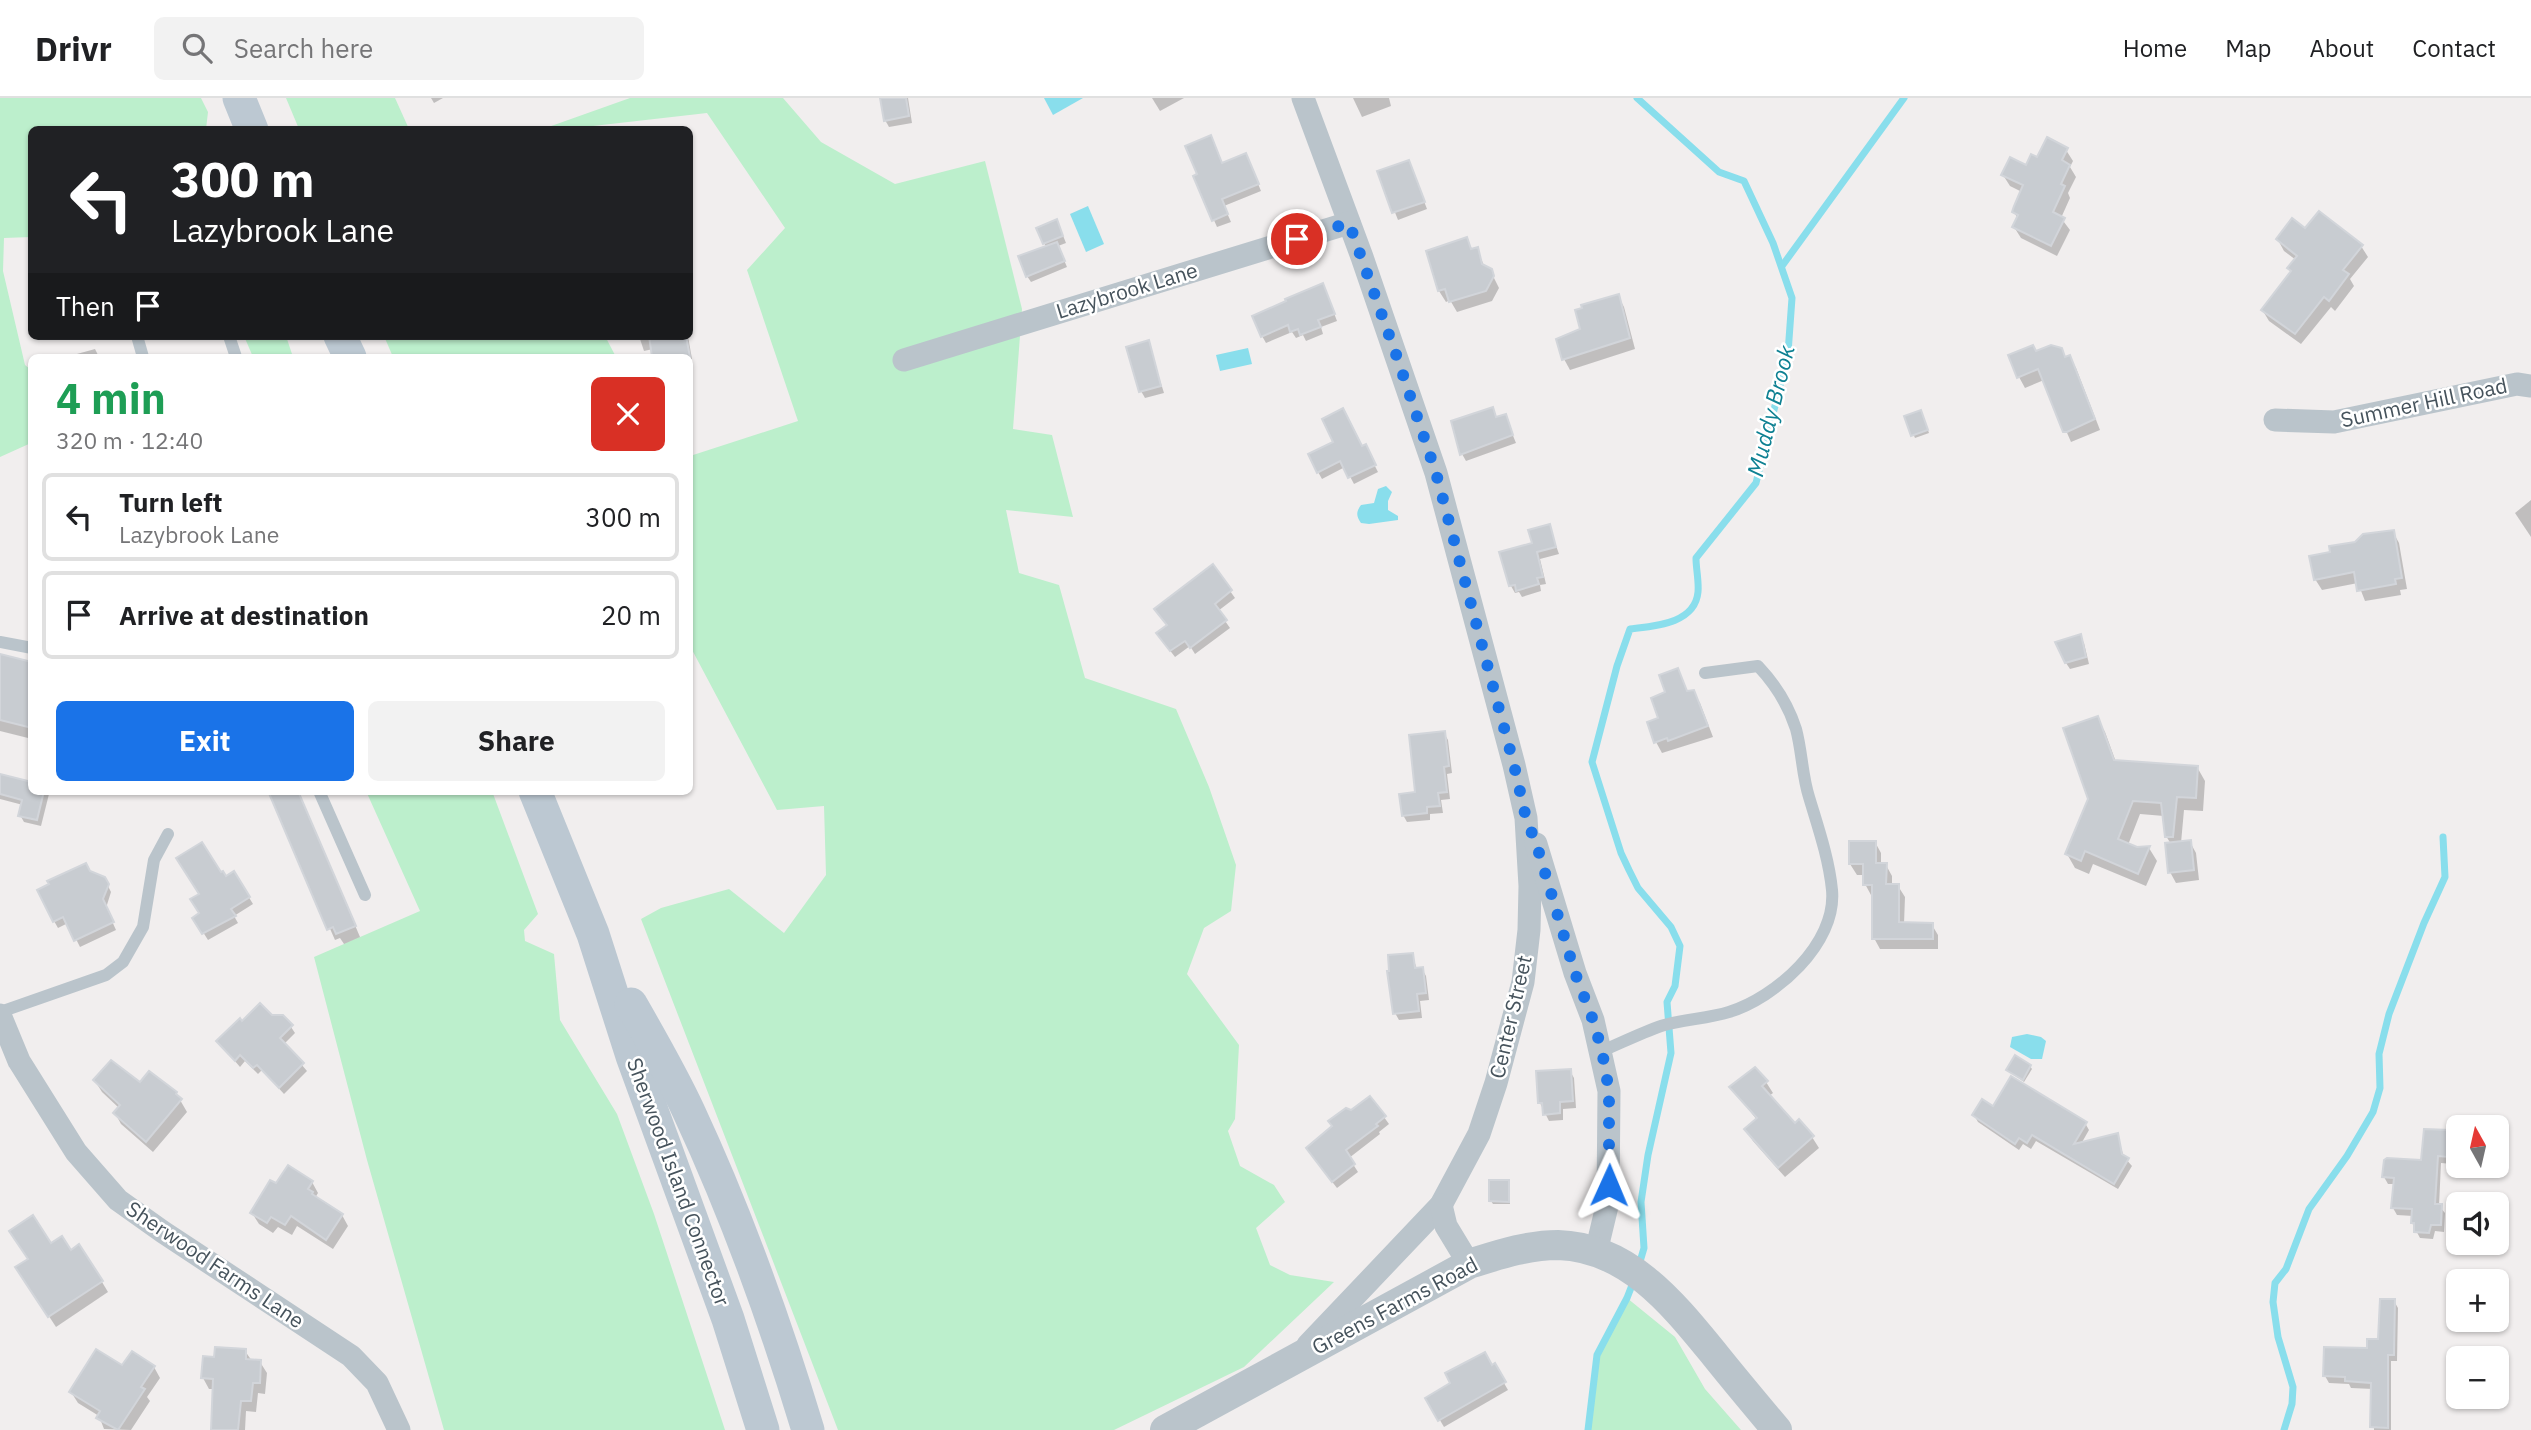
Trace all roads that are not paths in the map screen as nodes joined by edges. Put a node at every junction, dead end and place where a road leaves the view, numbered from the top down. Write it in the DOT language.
graph roads {
  1 [pos="239,98"];
  2 [pos="1303,98"];
  3 [pos="250,126"];
  4 [pos="1349,223"];
  5 [pos="904,359"];
  6 [pos="2531,386"];
  7 [pos="2275,420"];
  8 [pos="0,642"];
  9 [pos="28,647"];
  10 [pos="1705,673"];
  11 [pos="321,795"];
  12 [pos="537,795"];
  13 [pos="1526,818"];
  14 [pos="168,834"];
  15 [pos="365,895"];
  16 [pos="593,934"];
  17 [pos="0,1013"];
  18 [pos="1602,1051"];
  19 [pos="1441,1205"];
  20 [pos="1607,1257"];
  21 [pos="1469,1264"];
  22 [pos="1296,1358"];
  23 [pos="398,1430"];
  24 [pos="763,1430"];
  25 [pos="808,1430"];
  26 [pos="1165,1430"];
  27 [pos="1777,1430"];
  1 -- 3 [label="main road"];
  2 -- 4 [label="street, Center Street"];
  4 -- 5 [label="street, Lazybrook Lane"];
  4 -- 13 [label="street, Center Street"];
  6 -- 7 [label="street, Summer Hill Road"];
  8 -- 9 [label="lane"];
  10 -- 18 [label="lane"];
  11 -- 15 [label="lane"];
  12 -- 16 [label="main road, Sherwood Island Connector"];
  13 -- 18 [label="street, Center Street"];
  13 -- 19 [label="street, Center Street"];
  14 -- 17 [label="lane"];
  16 -- 24 [label="main road, Sherwood Island Connector"];
  16 -- 25 [label="main road, Sherwood Island Connector"];
  17 -- 23 [label="street, Sherwood Farms Lane"];
  18 -- 20 [label="street, Center Street"];
  19 -- 21 [label="street"];
  19 -- 22 [label="street, Center Street"];
  20 -- 21 [label="street, Greens Farms Road"];
  20 -- 27 [label="street, Greens Farms Road"];
  21 -- 22 [label="street, Greens Farms Road"];
  22 -- 26 [label="street, Greens Farms Road"];
}
